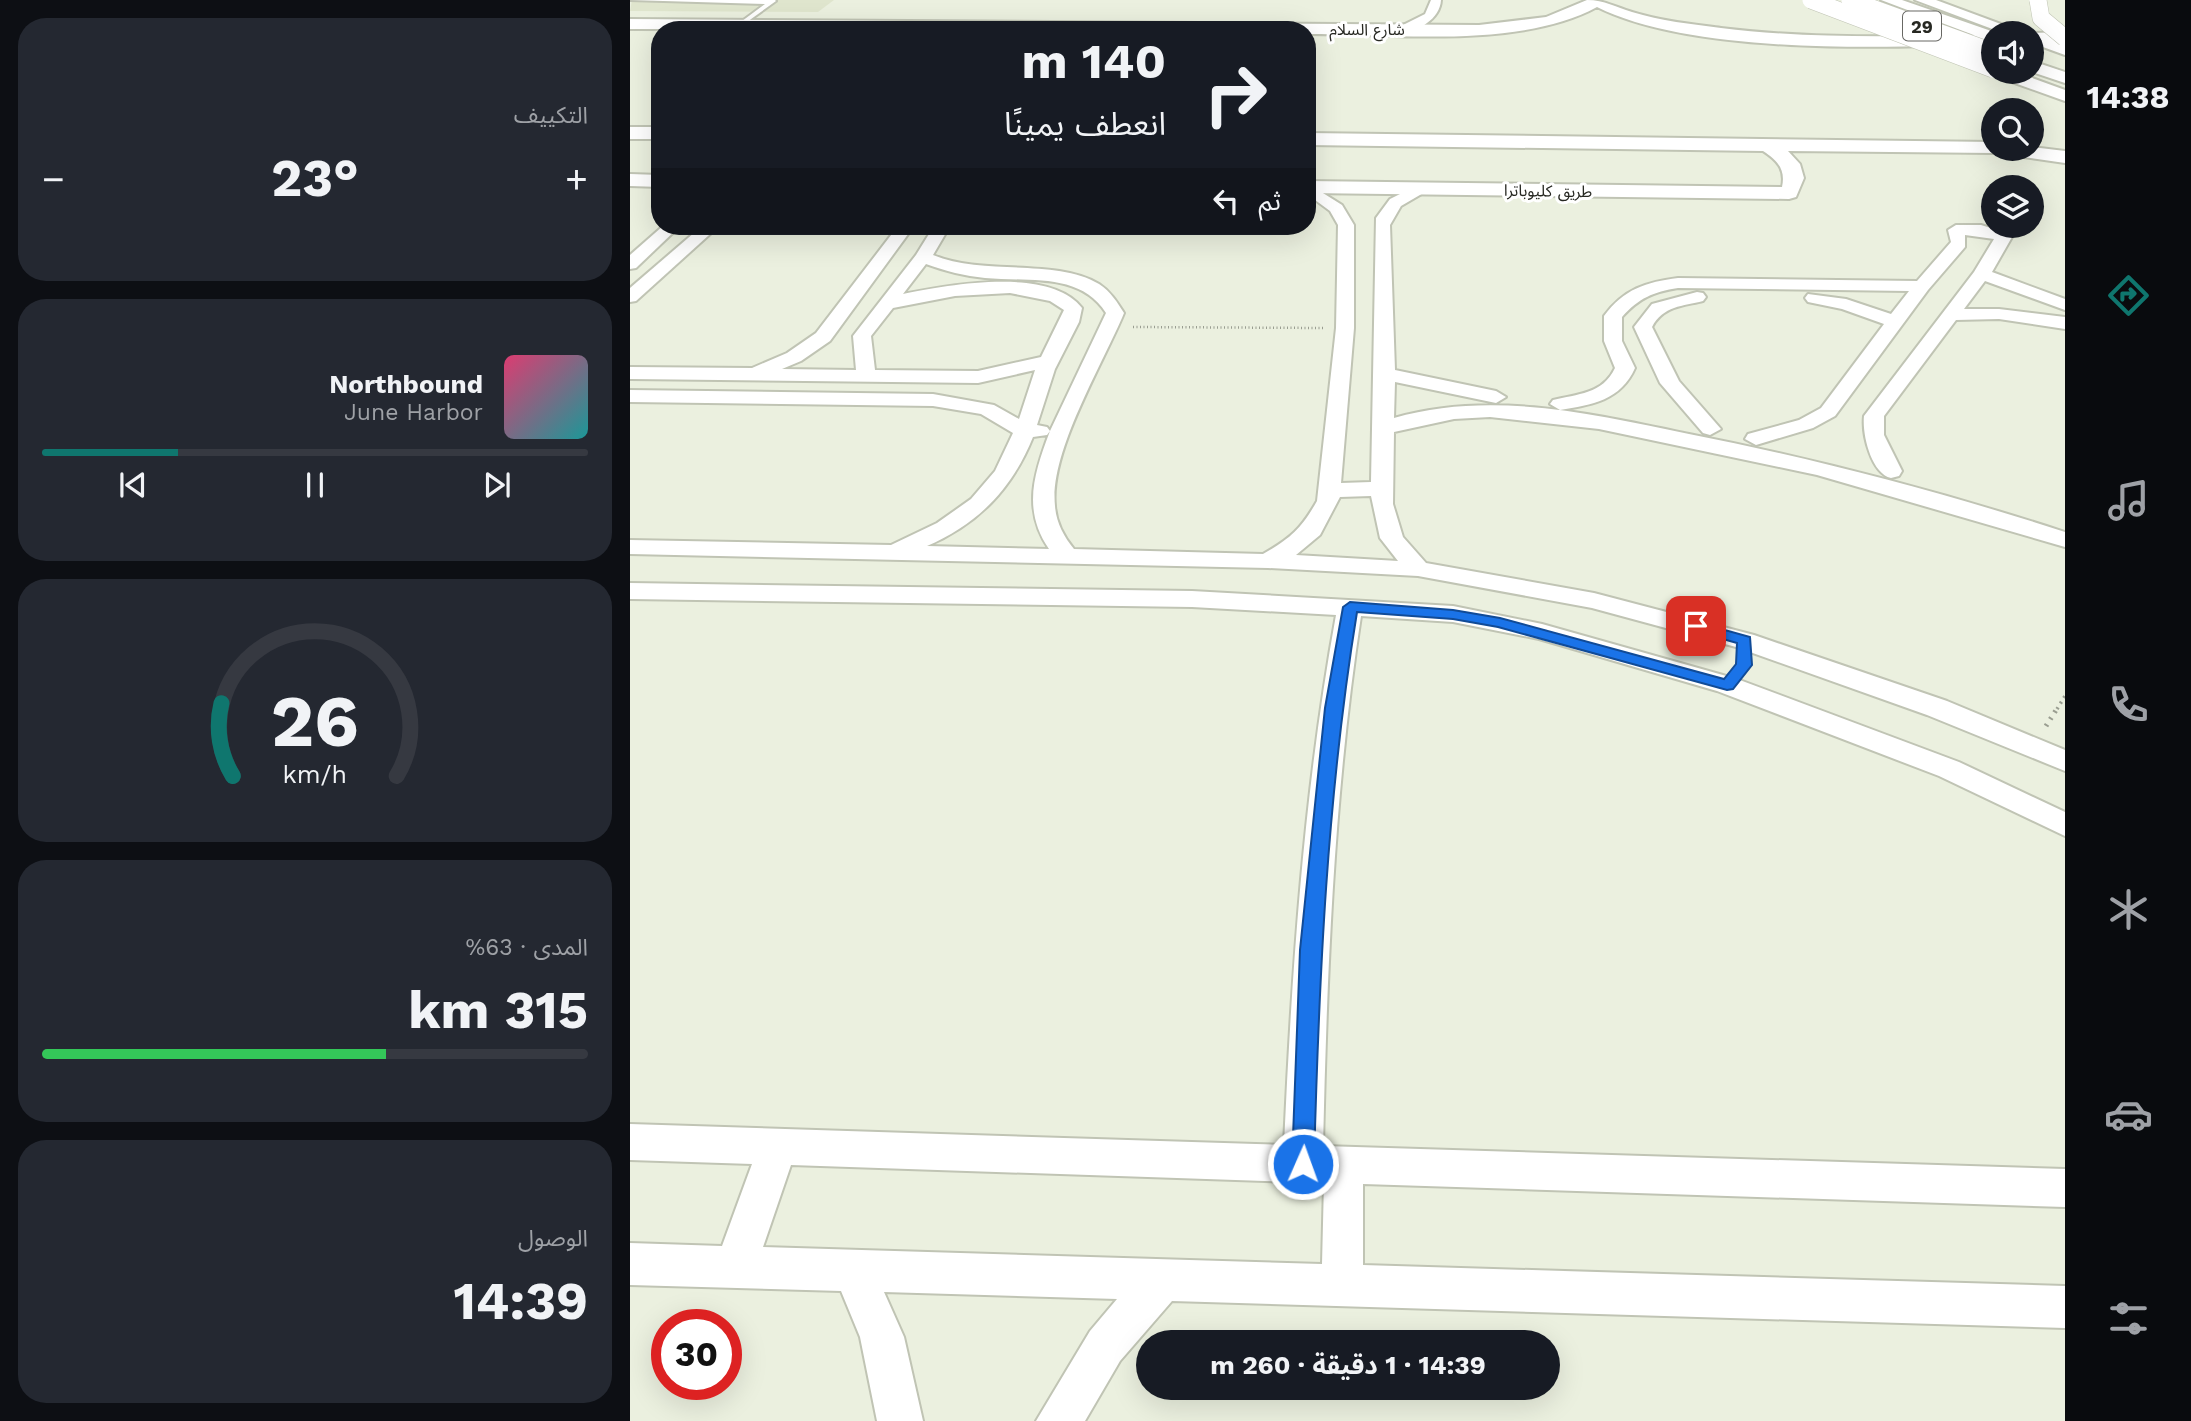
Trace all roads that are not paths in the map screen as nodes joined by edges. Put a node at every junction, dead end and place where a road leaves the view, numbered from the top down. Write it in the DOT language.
graph roads {
  1 [pos="634,0"];
  2 [pos="1436,0"];
  3 [pos="1811,0"];
  4 [pos="1850,0"];
  5 [pos="1888,0"];
  6 [pos="1922,0"];
  7 [pos="2038,0"];
  8 [pos="706,1"];
  9 [pos="772,1"];
  10 [pos="1595,1"];
  11 [pos="745,21"];
  12 [pos="1982,21"];
  13 [pos="630,24"];
  14 [pos="651,24"];
  15 [pos="1656,24"];
  16 [pos="1316,30"];
  17 [pos="1401,30"];
  18 [pos="630,31"];
  19 [pos="651,31"];
  20 [pos="1981,34"];
  21 [pos="1316,36"];
  22 [pos="2065,37"];
  23 [pos="1981,38"];
  24 [pos="2044,38"];
  25 [pos="2044,42"];
  26 [pos="1981,48"];
  27 [pos="2065,50"];
  28 [pos="2044,55"];
  29 [pos="2065,63"];
  30 [pos="1981,64"];
  31 [pos="2044,70"];
  32 [pos="2065,78"];
  33 [pos="2033,84"];
  34 [pos="2065,96"];
  35 [pos="630,133"];
  36 [pos="651,134"];
  37 [pos="1316,139"];
  38 [pos="1766,144"];
  39 [pos="1981,148"];
  40 [pos="2044,154"];
  41 [pos="2065,157"];
  42 [pos="630,180"];
  43 [pos="651,180"];
  44 [pos="1316,187"];
  45 [pos="1420,190"];
  46 [pos="1316,193"];
  47 [pos="1346,225"];
  48 [pos="1382,225"];
  49 [pos="662,235"];
  50 [pos="701,235"];
  51 [pos="899,235"];
  52 [pos="936,235"];
  53 [pos="923,257"];
  54 [pos="630,264"];
  55 [pos="1982,274"];
  56 [pos="1922,286"];
  57 [pos="630,297"];
  58 [pos="886,304"];
  59 [pos="2065,304"];
  60 [pos="1952,314"];
  61 [pos="1895,322"];
  62 [pos="2065,323"];
  63 [pos="862,336"];
  64 [pos="823,337"];
  65 [pos="1049,361"];
  66 [pos="630,373"];
  67 [pos="1385,373"];
  68 [pos="751,375"];
  69 [pos="868,376"];
  70 [pos="630,396"];
  71 [pos="1841,397"];
  72 [pos="1476,403"];
  73 [pos="1560,404"];
  74 [pos="1879,407"];
  75 [pos="1385,428"];
  76 [pos="1710,429"];
  77 [pos="1025,431"];
  78 [pos="1062,431"];
  79 [pos="1756,439"];
  80 [pos="1891,471"];
  81 [pos="1383,489"];
  82 [pos="1329,490"];
  83 [pos="2065,523"];
  84 [pos="2065,540"];
  85 [pos="630,547"];
  86 [pos="892,553"];
  87 [pos="1067,556"];
  88 [pos="1268,561"];
  89 [pos="1418,569"];
  90 [pos="630,591"];
  91 [pos="1350,607"];
  92 [pos="1671,619"];
  93 [pos="1745,641"];
  94 [pos="1656,663"];
  95 [pos="1727,685"];
  96 [pos="2065,761"];
  97 [pos="2065,825"];
  98 [pos="630,1142"];
  99 [pos="777,1148"];
  100 [pos="1303,1164"];
  101 [pos="1344,1165"];
  102 [pos="2065,1188"];
  103 [pos="630,1264"];
  104 [pos="735,1267"];
  105 [pos="852,1270"];
  106 [pos="1163,1280"];
  107 [pos="1342,1285"];
  108 [pos="2065,1307"];
  109 [pos="900,1421"];
  110 [pos="1059,1421"];
  1 -- 8 [label="lane"];
  2 -- 17 [label="street"];
  3 -- 30 [label="main road, bridge"];
  4 -- 26 [label="main road, 29, bridge"];
  5 -- 20 [label="main road, 29"];
  6 -- 12 [label="main road"];
  7 -- 22 [label="main road, bridge"];
  8 -- 9 [label="lane"];
  9 -- 11 [label="lane"];
  10 -- 15 [label="main road"];
  10 -- 17 [label="main road, شارع السلام"];
  13 -- 14 [label="main road, شارع السلام"];
  15 -- 21 [label="main road, شارع السلام"];
  15 -- 23 [label="main road"];
  16 -- 17 [label="main road, شارع السلام"];
  18 -- 19 [label="main road"];
  22 -- 24 [label="main road"];
  25 -- 27 [label="main road"];
  28 -- 29 [label="main road"];
  31 -- 32 [label="main road"];
  33 -- 34 [label="main road"];
  35 -- 36 [label="main road"];
  37 -- 38 [label="main road"];
  38 -- 39 [label="main road"];
  38 -- 45 [label="main road, طريق كليوباترا"];
  40 -- 41 [label="main road"];
  42 -- 43 [label="main road"];
  44 -- 45 [label="main road, طريق كليوباترا"];
  45 -- 48 [label="street"];
  46 -- 47 [label="street"];
  47 -- 48 [label="street"];
  47 -- 82 [label="street"];
  48 -- 67 [label="street"];
  49 -- 54 [label="street"];
  50 -- 57 [label="street"];
  51 -- 64 [label="street"];
  52 -- 53 [label="street"];
  53 -- 58 [label="street"];
  53 -- 78 [label="street"];
  55 -- 56 [label="street"];
  55 -- 59 [label="street"];
  55 -- 60 [label="street"];
  56 -- 61 [label="street"];
  56 -- 73 [label="street"];
  58 -- 63 [label="street"];
  58 -- 65 [label="street"];
  60 -- 62 [label="street"];
  60 -- 74 [label="street"];
  61 -- 71 [label="street"];
  61 -- 76 [label="street"];
  63 -- 64 [label="street"];
  63 -- 69 [label="street"];
  64 -- 68 [label="street"];
  65 -- 69 [label="street"];
  65 -- 77 [label="street"];
  66 -- 68 [label="street"];
  67 -- 72 [label="street"];
  67 -- 75 [label="street"];
  68 -- 69 [label="street"];
  70 -- 77 [label="street"];
  71 -- 74 [label="street"];
  71 -- 79 [label="street"];
  72 -- 73 [label="street"];
  72 -- 75 [label="street"];
  72 -- 84 [label="street"];
  73 -- 76 [label="street"];
  74 -- 80 [label="street"];
  75 -- 81 [label="street"];
  76 -- 79 [label="street"];
  77 -- 78 [label="street"];
  77 -- 86 [label="street"];
  78 -- 87 [label="street"];
  79 -- 80 [label="street"];
  80 -- 83 [label="street"];
  81 -- 82 [label="street"];
  81 -- 89 [label="street"];
  82 -- 88 [label="street"];
  85 -- 86 [label="street"];
  86 -- 87 [label="street"];
  87 -- 88 [label="street"];
  88 -- 89 [label="street"];
  89 -- 92 [label="street"];
  90 -- 91 [label="street"];
  91 -- 94 [label="street"];
  91 -- 100 [label="street"];
  92 -- 93 [label="street"];
  92 -- 94 [label="street"];
  93 -- 95 [label="street"];
  93 -- 96 [label="street"];
  94 -- 95 [label="street"];
  95 -- 97 [label="street"];
  98 -- 99 [label="street"];
  99 -- 100 [label="street"];
  99 -- 104 [label="street"];
  100 -- 101 [label="street"];
  101 -- 102 [label="street"];
  101 -- 107 [label="street"];
  103 -- 104 [label="street"];
  104 -- 105 [label="street"];
  105 -- 106 [label="street"];
  105 -- 109 [label="street"];
  106 -- 107 [label="street"];
  106 -- 110 [label="street"];
  107 -- 108 [label="street"];
}
